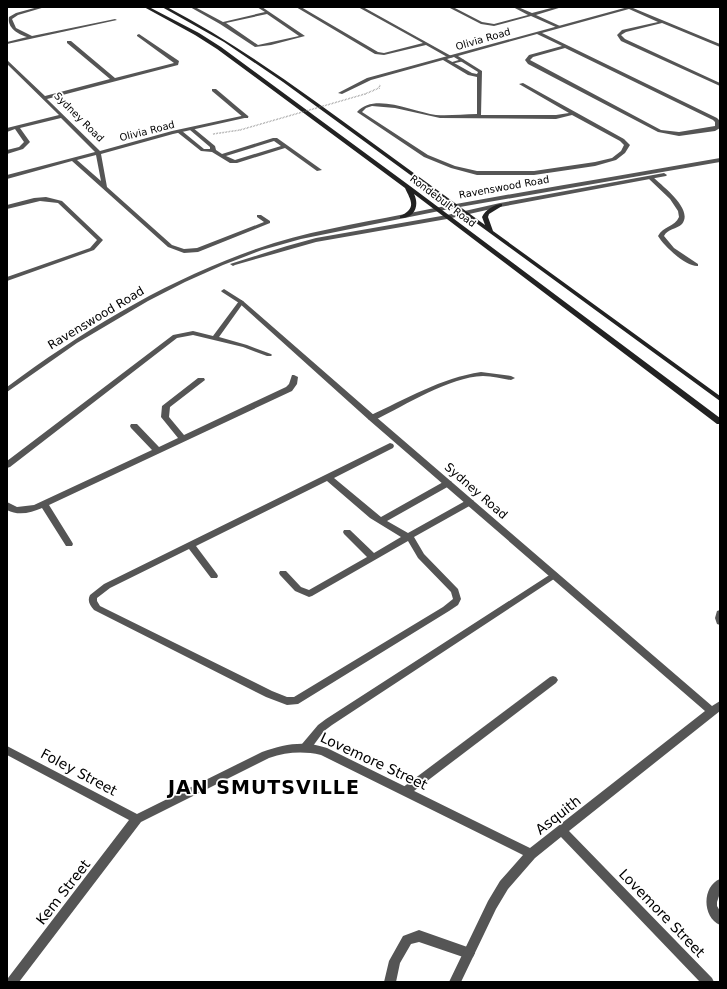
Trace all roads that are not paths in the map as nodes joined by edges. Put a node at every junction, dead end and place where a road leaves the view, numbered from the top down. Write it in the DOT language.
graph roads {
  1 [pos="43,7"];
  2 [pos="146,7"];
  3 [pos="164,7"];
  4 [pos="192,7"];
  5 [pos="259,7"];
  6 [pos="298,7"];
  7 [pos="360,7"];
  8 [pos="450,7"];
  9 [pos="515,7"];
  10 [pos="560,7"];
  11 [pos="631,8"];
  12 [pos="268,12"];
  13 [pos="531,15"];
  14 [pos="115,20"];
  15 [pos="662,22"];
  16 [pos="222,23"];
  17 [pos="558,27"];
  18 [pos="538,33"];
  19 [pos="139,35"];
  20 [pos="33,38"];
  21 [pos="69,42"];
  22 [pos="7,43"];
  23 [pos="426,44"];
  24 [pos="567,46"];
  25 [pos="720,46"];
  26 [pos="453,57"];
  27 [pos="444,59"];
  28 [pos="462,60"];
  29 [pos="7,61"];
  30 [pos="451,63"];
  31 [pos="479,76"];
  32 [pos="114,80"];
  33 [pos="521,84"];
  34 [pos="720,85"];
  35 [pos="214,90"];
  36 [pos="340,93"];
  37 [pos="44,98"];
  38 [pos="573,113"];
  39 [pos="62,116"];
  40 [pos="479,116"];
  41 [pos="16,128"];
  42 [pos="192,129"];
  43 [pos="7,130"];
  44 [pos="180,132"];
  45 [pos="286,146"];
  46 [pos="7,152"];
  47 [pos="98,152"];
  48 [pos="213,152"];
  49 [pos="222,156"];
  50 [pos="73,159"];
  51 [pos="720,160"];
  52 [pos="720,165"];
  53 [pos="319,170"];
  54 [pos="645,173"];
  55 [pos="7,178"];
  56 [pos="651,178"];
  57 [pos="105,186"];
  58 [pos="408,187"];
  59 [pos="500,205"];
  60 [pos="454,206"];
  61 [pos="7,207"];
  62 [pos="437,209"];
  63 [pos="464,212"];
  64 [pos="259,216"];
  65 [pos="402,217"];
  66 [pos="447,217"];
  67 [pos="490,231"];
  68 [pos="696,265"];
  69 [pos="202,272"];
  70 [pos="7,279"];
  71 [pos="224,291"];
  72 [pos="240,302"];
  73 [pos="214,339"];
  74 [pos="269,355"];
  75 [pos="294,377"];
  76 [pos="511,378"];
  77 [pos="201,380"];
  78 [pos="7,390"];
  79 [pos="720,399"];
  80 [pos="372,418"];
  81 [pos="720,422"];
  82 [pos="134,426"];
  83 [pos="182,438"];
  84 [pos="390,446"];
  85 [pos="157,450"];
  86 [pos="7,465"];
  87 [pos="328,477"];
  88 [pos="448,483"];
  89 [pos="470,502"];
  90 [pos="44,504"];
  91 [pos="7,505"];
  92 [pos="380,521"];
  93 [pos="347,532"];
  94 [pos="408,537"];
  95 [pos="69,544"];
  96 [pos="190,545"];
  97 [pos="373,557"];
  98 [pos="283,573"];
  99 [pos="554,575"];
  100 [pos="214,576"];
  101 [pos="720,614"];
  102 [pos="720,621"];
  103 [pos="553,680"];
  104 [pos="720,705"];
  105 [pos="711,711"];
  106 [pos="306,747"];
  107 [pos="7,750"];
  108 [pos="406,791"];
  109 [pos="137,819"];
  110 [pos="562,830"];
  111 [pos="531,854"];
  112 [pos="720,884"];
  113 [pos="720,919"];
  114 [pos="469,953"];
  115 [pos="12,982"];
  116 [pos="390,982"];
  117 [pos="455,982"];
  118 [pos="708,982"];
  1 -- 20 [label="street"];
  2 -- 58 [label="main road, Rondebult Road"];
  3 -- 60 [label="main road, Rondebult Road"];
  4 -- 16 [label="street"];
  5 -- 12 [label="street"];
  6 -- 23 [label="street"];
  7 -- 23 [label="street"];
  8 -- 13 [label="street"];
  9 -- 13 [label="street"];
  10 -- 13 [label="street"];
  11 -- 15 [label="street"];
  11 -- 17 [label="street, Olivia Road"];
  12 -- 16 [label="street"];
  12 -- 16 [label="street"];
  13 -- 17 [label="street"];
  14 -- 20 [label="street"];
  15 -- 25 [label="street"];
  15 -- 34 [label="street"];
  17 -- 18 [label="street, Olivia Road"];
  18 -- 24 [label="street"];
  18 -- 26 [label="street, Olivia Road"];
  19 -- 32 [label="street"];
  20 -- 22 [label="street"];
  21 -- 32 [label="street"];
  23 -- 26 [label="street"];
  24 -- 24 [label="street"];
  26 -- 27 [label="street, Olivia Road"];
  26 -- 28 [label="street"];
  27 -- 30 [label="street"];
  27 -- 36 [label="street, Olivia Road"];
  28 -- 30 [label="street"];
  28 -- 31 [label="street"];
  29 -- 37 [label="street, Sydney Road"];
  30 -- 31 [label="street"];
  31 -- 40 [label="street"];
  32 -- 37 [label="street"];
  33 -- 38 [label="street"];
  35 -- 42 [label="street, Olivia Road"];
  37 -- 39 [label="street, Sydney Road"];
  38 -- 40 [label="street"];
  38 -- 40 [label="street"];
  39 -- 41 [label="street"];
  39 -- 47 [label="street, Sydney Road"];
  41 -- 43 [label="street"];
  41 -- 46 [label="street"];
  42 -- 44 [label="street, Olivia Road"];
  42 -- 48 [label="street"];
  44 -- 47 [label="street, Olivia Road"];
  44 -- 48 [label="street"];
  45 -- 49 [label="street"];
  45 -- 49 [label="street"];
  45 -- 53 [label="street"];
  47 -- 50 [label="street, Olivia Road"];
  47 -- 57 [label="street, Sydney Road"];
  48 -- 49 [label="street"];
  50 -- 55 [label="street, Olivia Road"];
  50 -- 57 [label="street"];
  51 -- 54 [label="street, Ravenswood Road"];
  52 -- 56 [label="street, Ravenswood Road"];
  54 -- 56 [label="street"];
  54 -- 60 [label="street, Ravenswood Road"];
  56 -- 59 [label="street, Ravenswood Road"];
  56 -- 68 [label="street"];
  57 -- 64 [label="street"];
  58 -- 62 [label="main road, Rondebult Road"];
  58 -- 65 [label="main road"];
  59 -- 63 [label="street, Ravenswood Road"];
  59 -- 67 [label="main road"];
  60 -- 62 [label="street, Ravenswood Road"];
  60 -- 63 [label="main road, Rondebult Road"];
  61 -- 70 [label="street"];
  62 -- 65 [label="street, Ravenswood Road"];
  62 -- 66 [label="main road, Rondebult Road"];
  63 -- 66 [label="street, Ravenswood Road"];
  63 -- 67 [label="main road, Rondebult Road"];
  65 -- 69 [label="street, Ravenswood Road"];
  66 -- 69 [label="street, Ravenswood Road"];
  66 -- 81 [label="main road, Rondebult Road"];
  67 -- 79 [label="main road, Rondebult Road"];
  69 -- 78 [label="street, Ravenswood Road"];
  71 -- 72 [label="street, Sydney Road"];
  72 -- 73 [label="street"];
  72 -- 80 [label="street, Sydney Road"];
  73 -- 74 [label="street"];
  73 -- 86 [label="street"];
  75 -- 83 [label="street"];
  76 -- 80 [label="street"];
  77 -- 83 [label="street"];
  80 -- 88 [label="street, Sydney Road"];
  82 -- 85 [label="street"];
  83 -- 85 [label="street"];
  84 -- 87 [label="street"];
  85 -- 90 [label="street"];
  87 -- 92 [label="street"];
  87 -- 96 [label="street"];
  88 -- 89 [label="street, Sydney Road"];
  88 -- 92 [label="street"];
  89 -- 94 [label="street"];
  89 -- 99 [label="street, Sydney Road"];
  90 -- 91 [label="street"];
  90 -- 95 [label="street"];
  92 -- 94 [label="street"];
  93 -- 97 [label="street"];
  94 -- 96 [label="street"];
  94 -- 97 [label="street"];
  96 -- 100 [label="street"];
  97 -- 98 [label="street"];
  99 -- 105 [label="street, Sydney Road"];
  99 -- 106 [label="street"];
  101 -- 102 [label="street"];
  103 -- 108 [label="street"];
  104 -- 105 [label="street, Asquith"];
  105 -- 110 [label="street, Asquith"];
  106 -- 108 [label="street, Lovemore Street"];
  106 -- 109 [label="street, Lovemore Street"];
  107 -- 109 [label="street, Foley Street"];
  108 -- 111 [label="street, Lovemore Street"];
  109 -- 115 [label="street, Kem Street"];
  110 -- 111 [label="street, Asquith"];
  110 -- 118 [label="street, Lovemore Street"];
  111 -- 114 [label="street, Asquith"];
  112 -- 113 [label="street"];
  114 -- 116 [label="street"];
  114 -- 117 [label="street, Asquith"];
}
